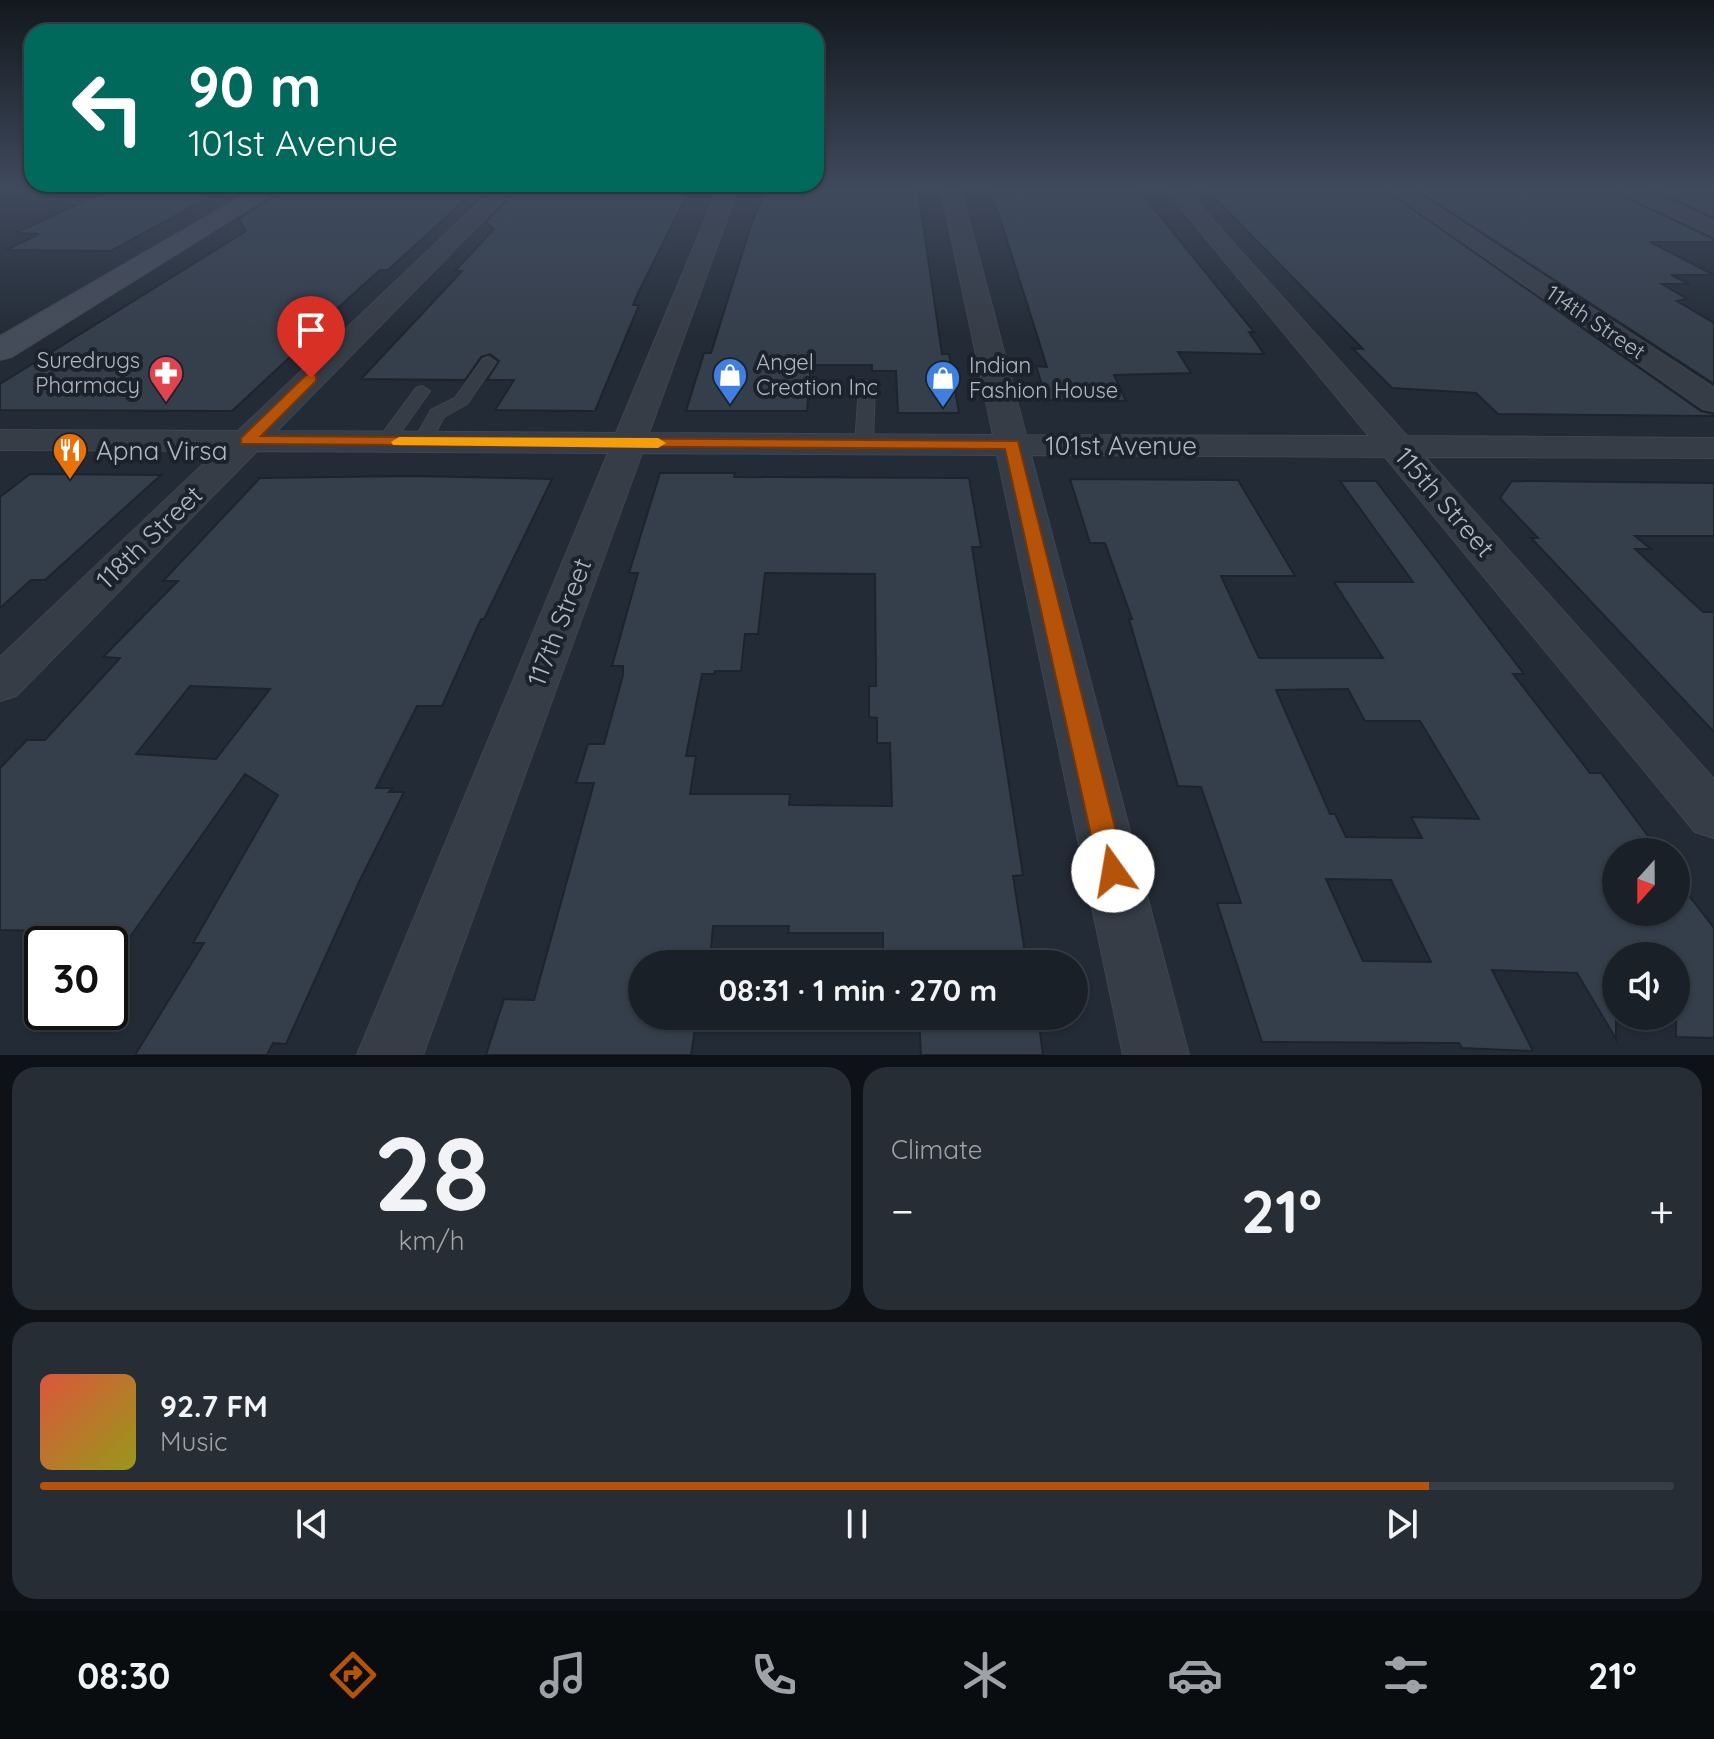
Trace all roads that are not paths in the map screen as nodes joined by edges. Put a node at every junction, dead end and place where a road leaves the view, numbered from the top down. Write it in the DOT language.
graph roads {
  1 [pos="187,238"];
  2 [pos="454,238"];
  3 [pos="709,238"];
  4 [pos="963,238"];
  5 [pos="1217,238"];
  6 [pos="1470,238"];
  7 [pos="0,350"];
  8 [pos="488,362"];
  9 [pos="867,386"];
  10 [pos="422,391"];
  11 [pos="1714,402"];
  12 [pos="0,440"];
  13 [pos="247,441"];
  14 [pos="385,442"];
  15 [pos="422,442"];
  16 [pos="629,443"];
  17 [pos="864,444"];
  18 [pos="1012,445"];
  19 [pos="1396,447"];
  20 [pos="1714,448"];
  21 [pos="0,684"];
  22 [pos="1714,816"];
  23 [pos="390,1055"];
  24 [pos="1156,1055"];
  1 -- 7 [label="street"];
  2 -- 13 [label="street, 118th Street"];
  3 -- 16 [label="street, 117th Street"];
  4 -- 18 [label="street"];
  5 -- 19 [label="street, 115th Street"];
  6 -- 11 [label="street, 114th Street"];
  8 -- 15 [label="lane"];
  9 -- 17 [label="lane"];
  10 -- 14 [label="lane"];
  12 -- 13 [label="street, 101st Avenue"];
  13 -- 14 [label="street, 101st Avenue"];
  13 -- 21 [label="street, 118th Street"];
  14 -- 15 [label="street, 101st Avenue"];
  15 -- 16 [label="street, 101st Avenue"];
  16 -- 17 [label="street, 101st Avenue"];
  16 -- 23 [label="street, 117th Street"];
  17 -- 18 [label="street, 101st Avenue"];
  18 -- 19 [label="street, 101st Avenue"];
  18 -- 24 [label="street"];
  19 -- 20 [label="street, 101st Avenue"];
  19 -- 22 [label="street, 115th Street"];
}
